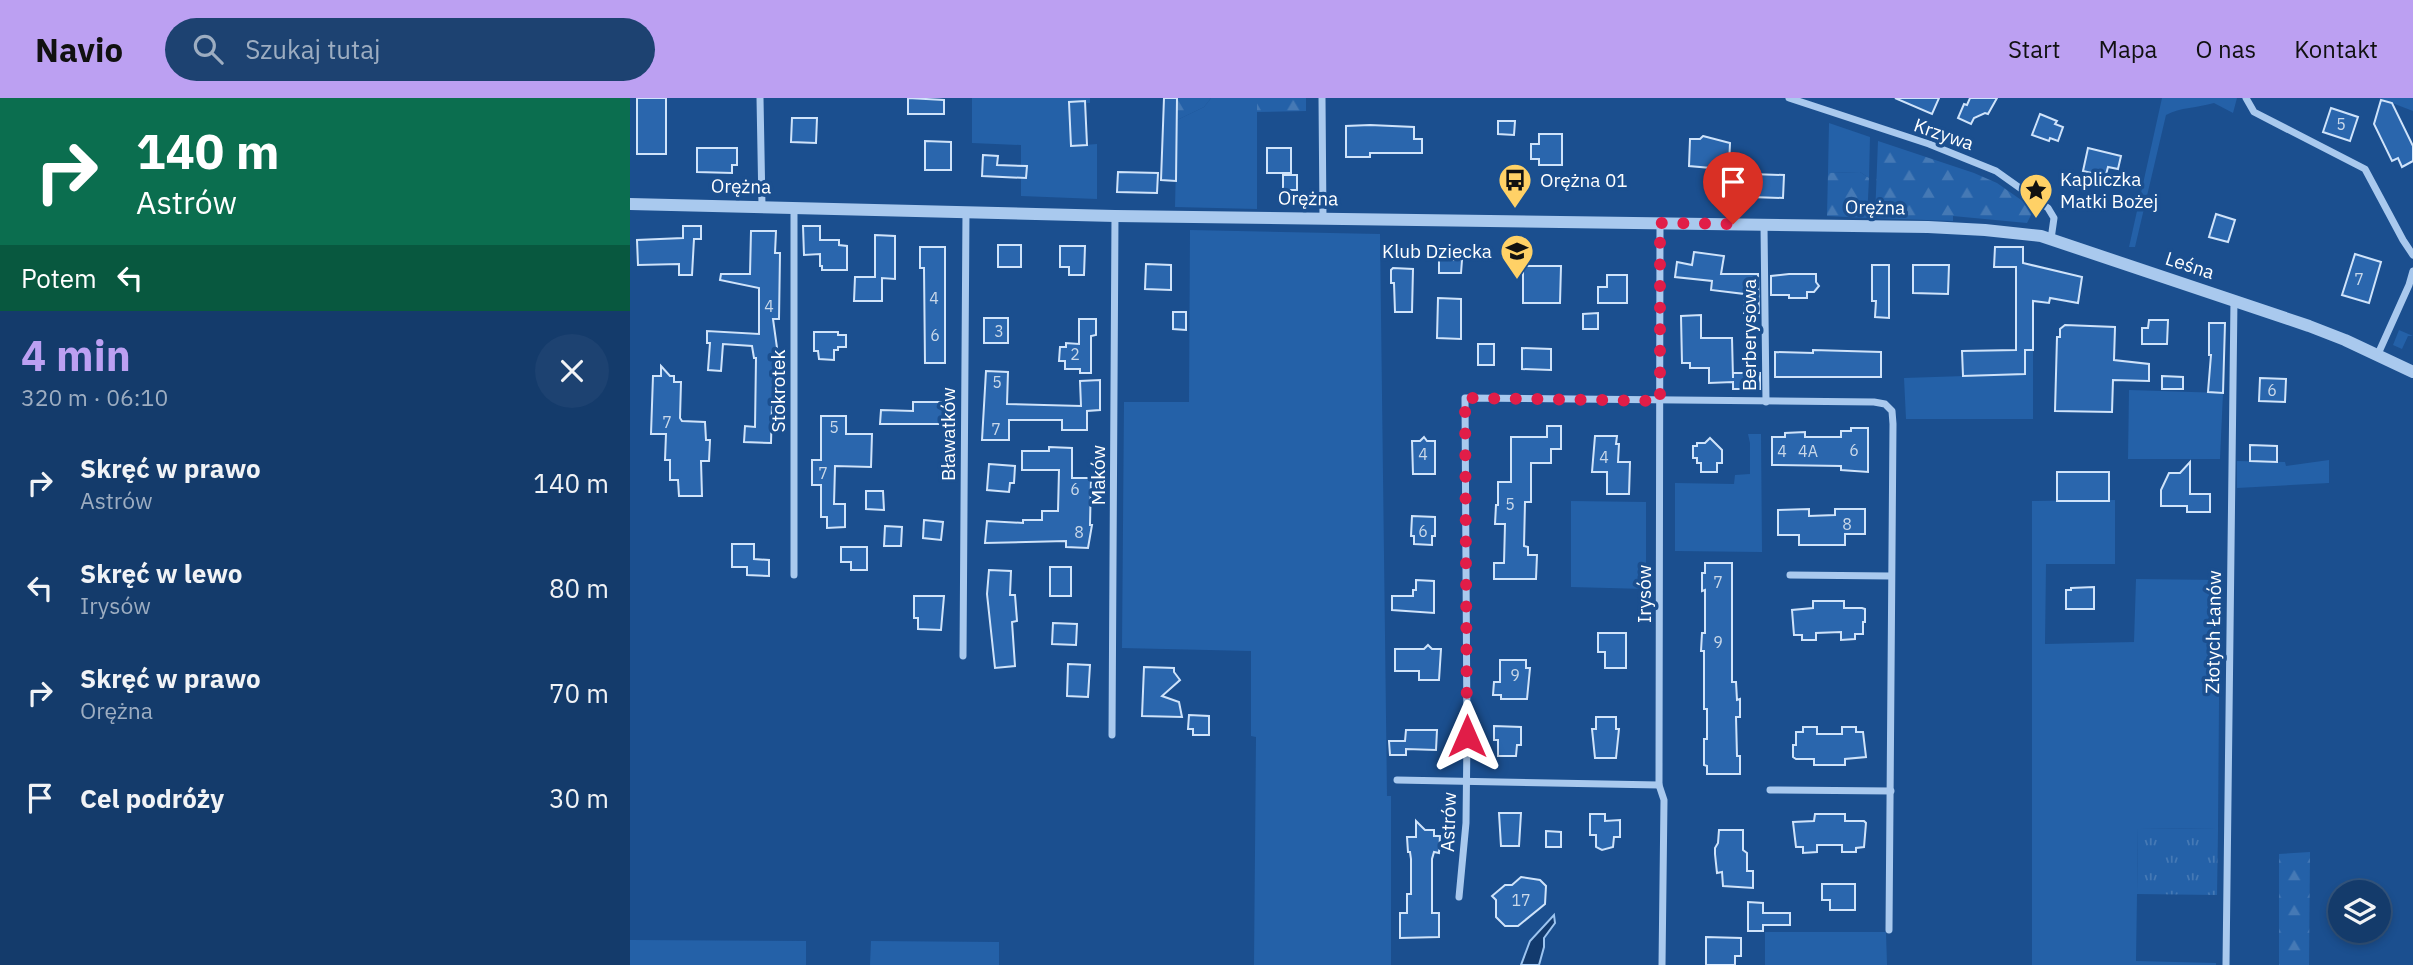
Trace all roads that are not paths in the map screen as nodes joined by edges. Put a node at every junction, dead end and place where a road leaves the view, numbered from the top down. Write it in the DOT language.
graph roads {
  1 [pos="760,98"];
  2 [pos="1322,98"];
  3 [pos="1789,98"];
  4 [pos="2246,98"];
  5 [pos="630,204"];
  6 [pos="762,206"];
  7 [pos="794,206"];
  8 [pos="966,211"];
  9 [pos="1115,216"];
  10 [pos="1323,218"];
  11 [pos="1660,223"];
  12 [pos="1764,225"];
  13 [pos="1985,230"];
  14 [pos="2051,239"];
  15 [pos="2413,255"];
  16 [pos="2413,271"];
  17 [pos="2234,300"];
  18 [pos="2378,354"];
  19 [pos="2413,372"];
  20 [pos="1660,401"];
  21 [pos="1766,402"];
  22 [pos="794,575"];
  23 [pos="1790,575"];
  24 [pos="1890,576"];
  25 [pos="963,656"];
  26 [pos="1112,735"];
  27 [pos="1398,780"];
  28 [pos="1466,781"];
  29 [pos="1659,785"];
  30 [pos="1770,790"];
  31 [pos="1891,791"];
  32 [pos="1459,897"];
  33 [pos="1889,930"];
  34 [pos="1662,965"];
  35 [pos="2225,965"];
  1 -- 6 [label="street"];
  2 -- 10 [label="street"];
  3 -- 14 [label="street, Krzywa"];
  4 -- 15 [label="street"];
  5 -- 6 [label="street, Orężna"];
  6 -- 7 [label="street, Orężna"];
  7 -- 8 [label="street, Orężna"];
  7 -- 22 [label="street, Stokrotek"];
  8 -- 9 [label="street, Orężna"];
  8 -- 25 [label="street, Bławatków"];
  9 -- 10 [label="street, Orężna"];
  9 -- 26 [label="street, Maków"];
  10 -- 11 [label="street, Orężna"];
  11 -- 12 [label="street, Orężna"];
  11 -- 20 [label="street, Irysów"];
  12 -- 13 [label="street, Orężna"];
  12 -- 21 [label="street, Berberysowa"];
  13 -- 14 [label="street, Leśna"];
  14 -- 17 [label="street, Leśna"];
  16 -- 18 [label="street"];
  17 -- 18 [label="street, Leśna"];
  17 -- 35 [label="street, Złotych Łanów"];
  18 -- 19 [label="street, Leśna"];
  20 -- 21 [label="street"];
  20 -- 28 [label="street, Astrów"];
  20 -- 29 [label="street, Irysów"];
  21 -- 24 [label="street, Berberysowa"];
  23 -- 24 [label="street"];
  24 -- 31 [label="street, Berberysowa"];
  27 -- 28 [label="street"];
  28 -- 29 [label="street"];
  28 -- 32 [label="street, Astrów"];
  29 -- 34 [label="street, Irysów"];
  30 -- 31 [label="street"];
  31 -- 33 [label="street, Berberysowa"];
}
